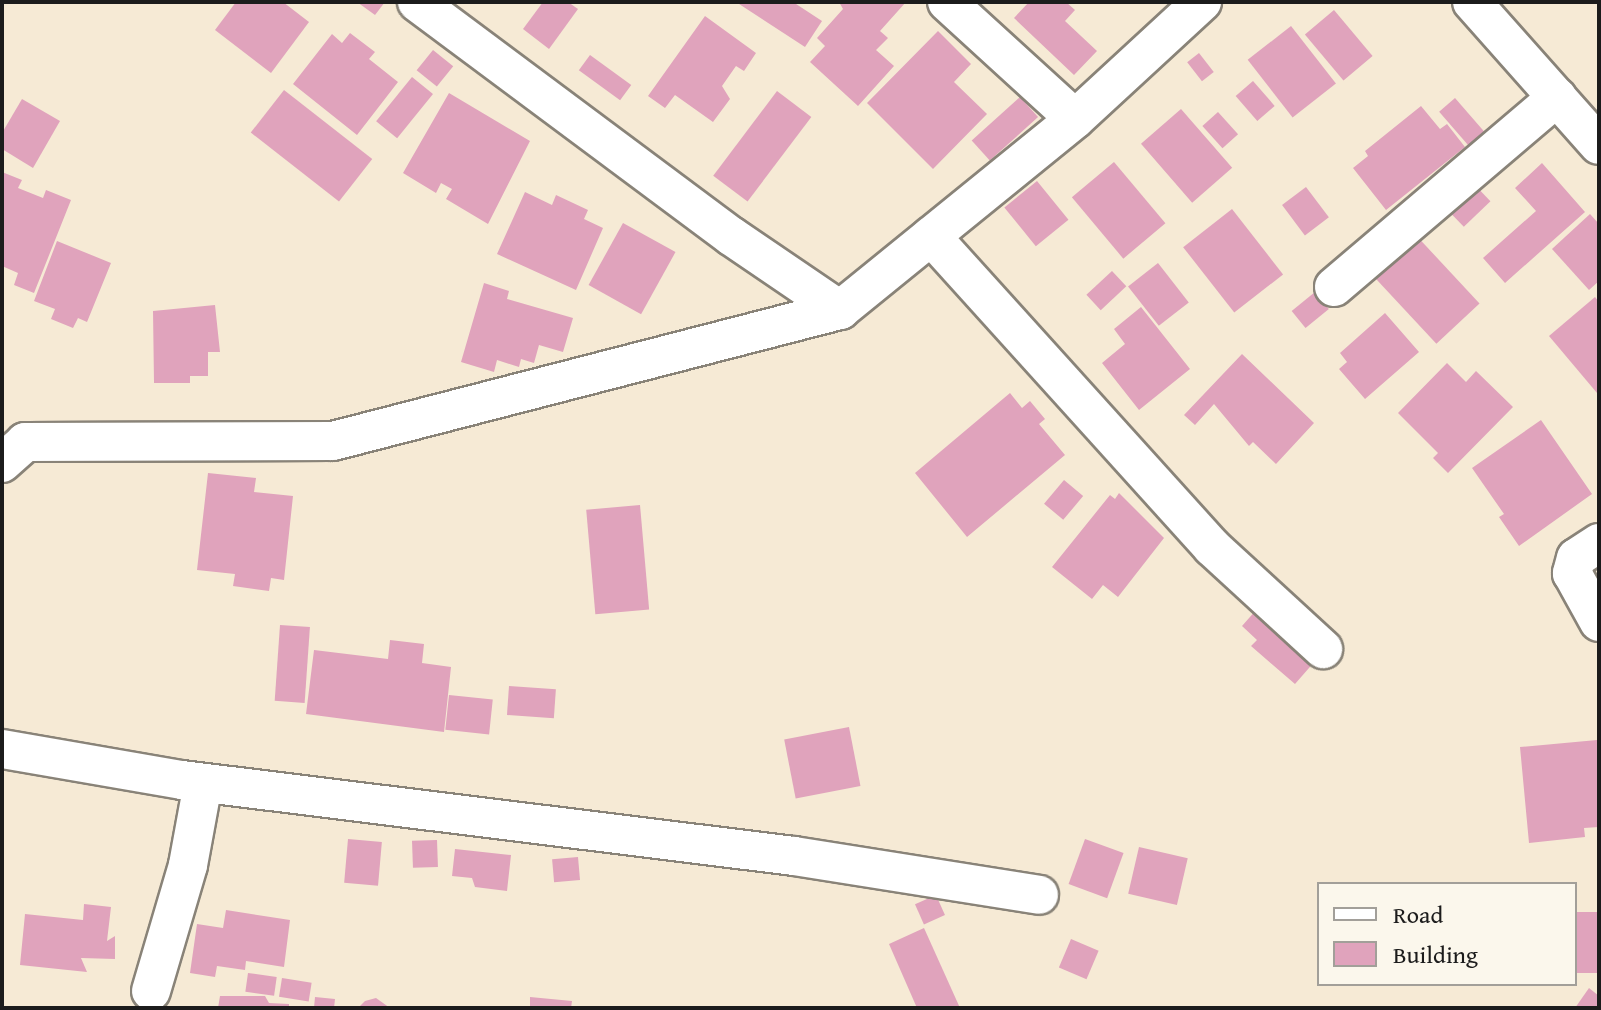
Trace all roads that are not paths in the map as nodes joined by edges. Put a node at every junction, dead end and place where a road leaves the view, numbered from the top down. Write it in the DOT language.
graph roads {
  1 [pos="417,2"];
  2 [pos="947,2"];
  3 [pos="1202,2"];
  4 [pos="1472,2"];
  5 [pos="1557,97"];
  6 [pos="1075,119"];
  7 [pos="1599,145"];
  8 [pos="931,236"];
  9 [pos="1334,287"];
  10 [pos="840,310"];
  11 [pos="10,447"];
  12 [pos="1599,543"];
  13 [pos="1599,622"];
  14 [pos="1323,649"];
  15 [pos="2,749"];
  16 [pos="203,783"];
  17 [pos="1039,895"];
  18 [pos="151,991"];
  1 -- 10 [label="street"];
  2 -- 6 [label="street"];
  3 -- 6 [label="street"];
  4 -- 5 [label="street"];
  5 -- 7 [label="street"];
  5 -- 9 [label="street"];
  6 -- 8 [label="street"];
  8 -- 10 [label="street"];
  8 -- 14 [label="street"];
  10 -- 11 [label="street"];
  12 -- 13 [label="street"];
  15 -- 16 [label="street"];
  16 -- 17 [label="street"];
  16 -- 18 [label="street"];
}
